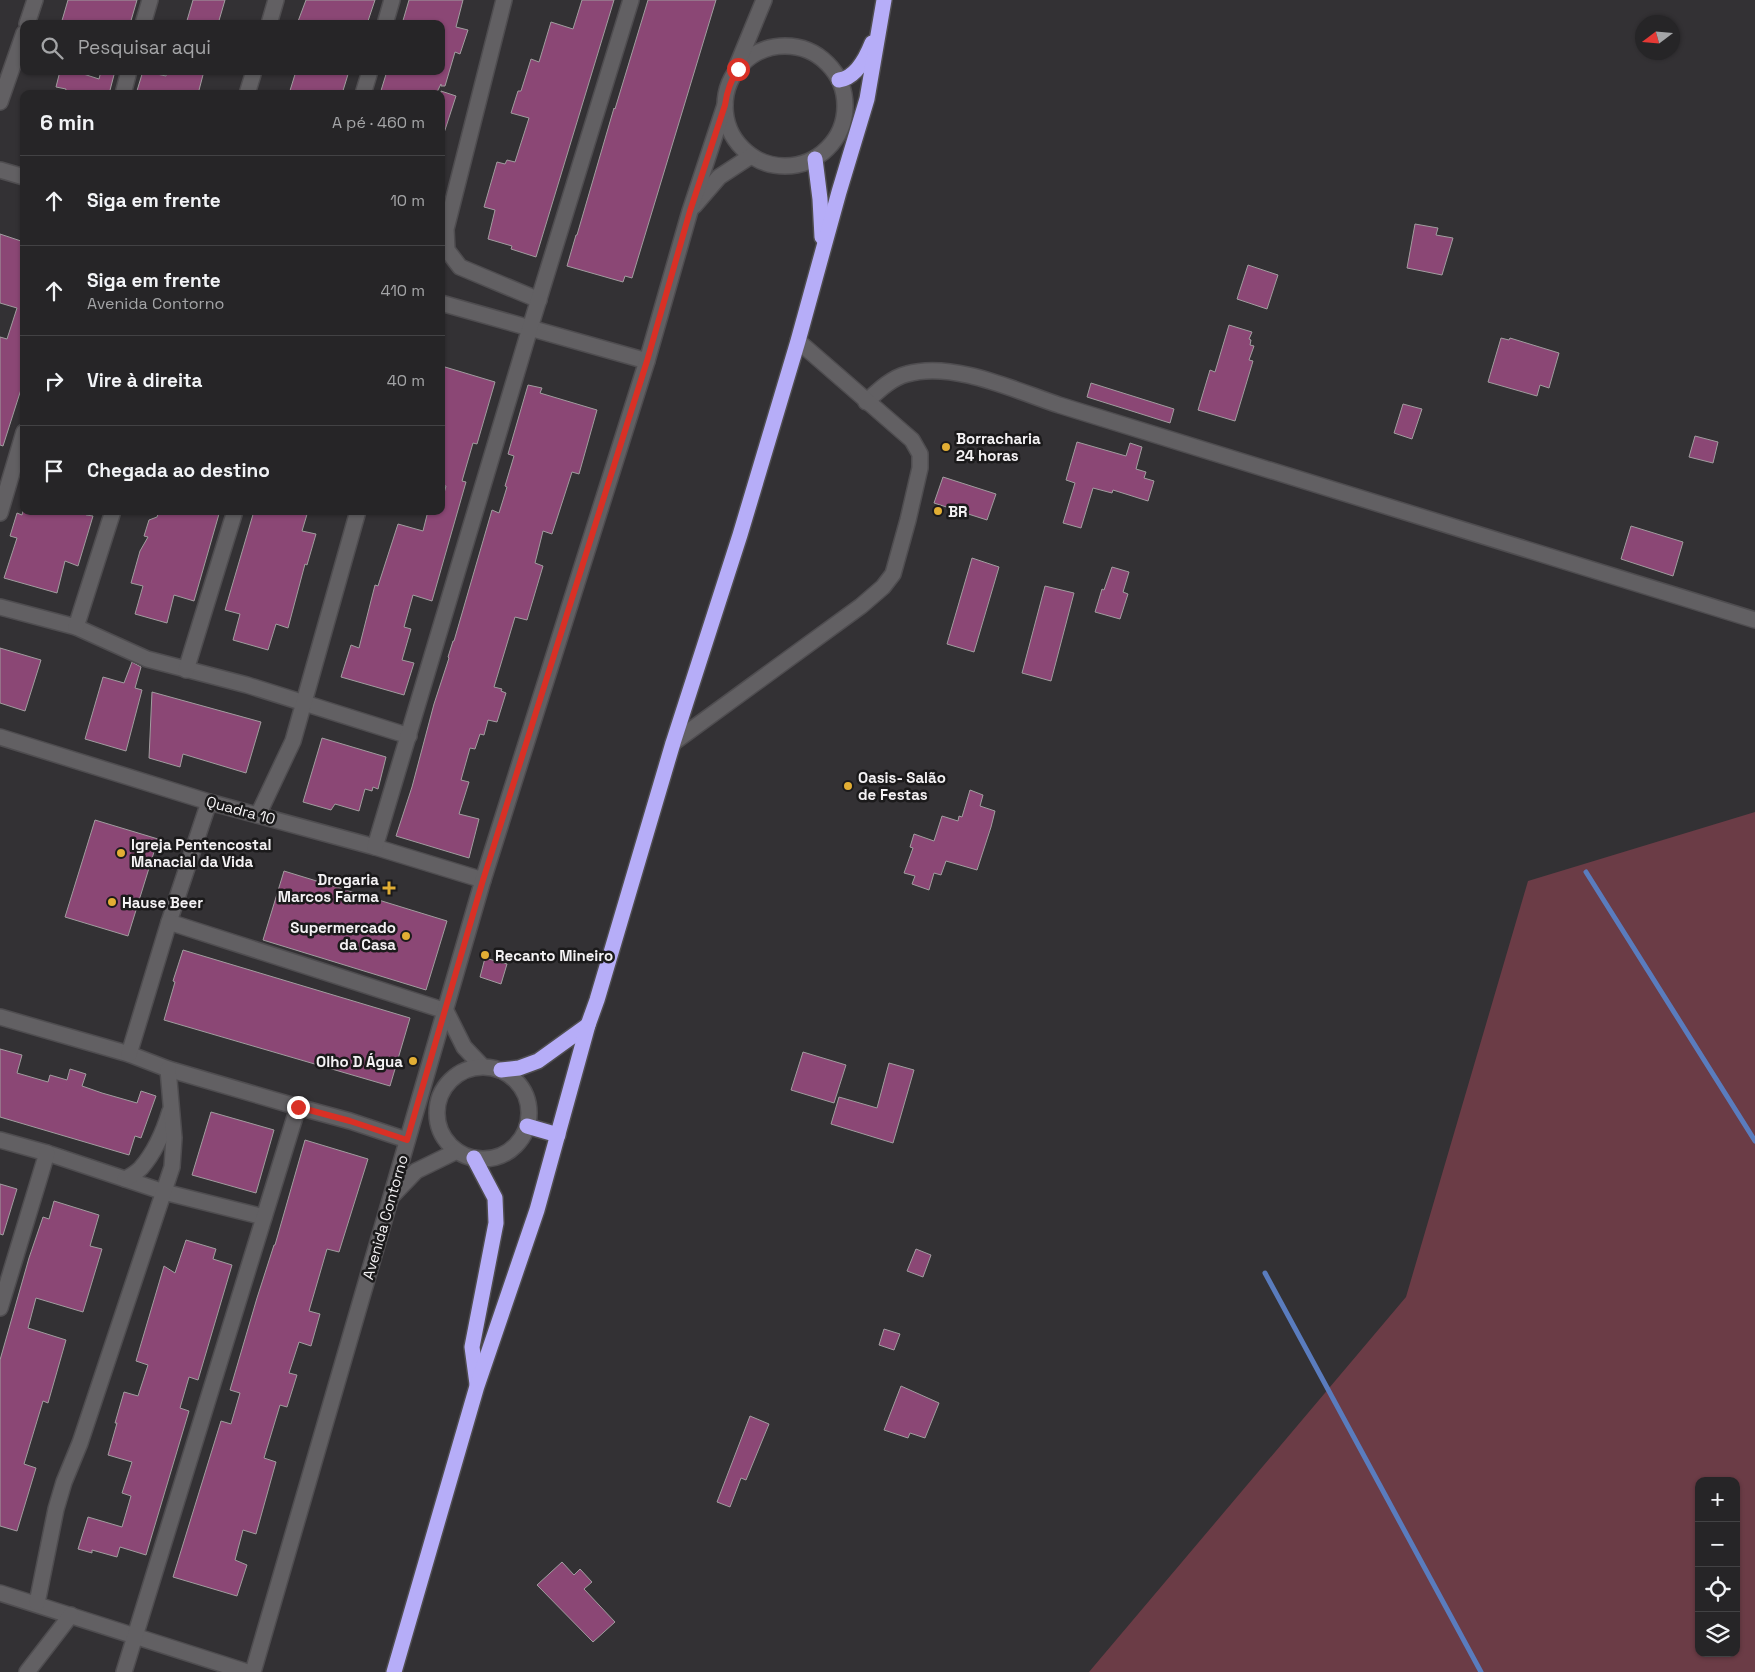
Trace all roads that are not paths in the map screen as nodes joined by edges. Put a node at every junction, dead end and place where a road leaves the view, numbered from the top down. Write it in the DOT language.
graph roads {
  1 [pos="35,0"];
  2 [pos="150,0"];
  3 [pos="276,0"];
  4 [pos="392,0"];
  5 [pos="504,0"];
  6 [pos="631,0"];
  7 [pos="764,0"];
  8 [pos="884,0"];
  9 [pos="28,20"];
  10 [pos="144,20"];
  11 [pos="270,20"];
  12 [pos="386,20"];
  13 [pos="880,23"];
  14 [pos="20,44"];
  15 [pos="128,75"];
  16 [pos="253,75"];
  17 [pos="369,75"];
  18 [pos="731,80"];
  19 [pos="839,80"];
  20 [pos="124,90"];
  21 [pos="248,90"];
  22 [pos="364,90"];
  23 [pos="0,102"];
  24 [pos="725,105"];
  25 [pos="751,156"];
  26 [pos="815,159"];
  27 [pos="0,170"];
  28 [pos="20,177"];
  29 [pos="690,211"];
  30 [pos="823,252"];
  31 [pos="539,300"];
  32 [pos="445,304"];
  33 [pos="530,328"];
  34 [pos="798,341"];
  35 [pos="647,361"];
  36 [pos="866,402"];
  37 [pos="20,446"];
  38 [pos="0,514"];
  39 [pos="112,515"];
  40 [pos="234,515"];
  41 [pos="357,515"];
  42 [pos="0,607"];
  43 [pos="1755,620"];
  44 [pos="76,627"];
  45 [pos="186,670"];
  46 [pos="303,703"];
  47 [pos="409,736"];
  48 [pos="0,737"];
  49 [pos="673,743"];
  50 [pos="209,802"];
  51 [pos="258,815"];
  52 [pos="375,847"];
  53 [pos="483,880"];
  54 [pos="169,922"];
  55 [pos="446,1011"];
  56 [pos="0,1017"];
  57 [pos="588,1025"];
  58 [pos="129,1054"];
  59 [pos="482,1066"];
  60 [pos="168,1069"];
  61 [pos="501,1070"];
  62 [pos="421,1092"];
  63 [pos="439,1099"];
  64 [pos="172,1105"];
  65 [pos="298,1107"];
  66 [pos="527,1126"];
  67 [pos="558,1135"];
  68 [pos="0,1140"];
  69 [pos="407,1140"];
  70 [pos="456,1151"];
  71 [pos="47,1153"];
  72 [pos="474,1158"];
  73 [pos="125,1179"];
  74 [pos="164,1192"];
  75 [pos="390,1197"];
  76 [pos="264,1217"];
  77 [pos="0,1308"];
  78 [pos="477,1386"];
  79 [pos="0,1593"];
  80 [pos="37,1603"];
  81 [pos="71,1615"];
  82 [pos="134,1636"];
  83 [pos="27,1672"];
  84 [pos="124,1672"];
  85 [pos="247,1672"];
  86 [pos="253,1672"];
  87 [pos="394,1672"];
  1 -- 9 [label="street"];
  2 -- 10 [label="street"];
  3 -- 11 [label="street"];
  4 -- 12 [label="street"];
  5 -- 31 [label="street"];
  6 -- 31 [label="street"];
  7 -- 18 [label="street"];
  8 -- 13 [label="highway"];
  13 -- 19 [label="highway"];
  13 -- 30 [label="highway"];
  14 -- 23 [label="street"];
  15 -- 20 [label="street"];
  16 -- 21 [label="street"];
  17 -- 22 [label="street"];
  18 -- 19 [label="street"];
  18 -- 24 [label="street"];
  19 -- 26 [label="street"];
  24 -- 25 [label="street"];
  24 -- 29 [label="street, Avenida Contorno"];
  25 -- 26 [label="street"];
  25 -- 29 [label="street"];
  26 -- 30 [label="highway"];
  27 -- 28 [label="street"];
  29 -- 35 [label="street, Avenida Contorno"];
  30 -- 34 [label="highway"];
  31 -- 33 [label="street"];
  32 -- 33 [label="street"];
  33 -- 35 [label="street"];
  33 -- 47 [label="street"];
  34 -- 36 [label="street"];
  34 -- 49 [label="highway"];
  35 -- 53 [label="street, Avenida Contorno"];
  36 -- 43 [label="street"];
  36 -- 49 [label="street"];
  37 -- 38 [label="street"];
  39 -- 44 [label="street"];
  40 -- 45 [label="street"];
  41 -- 46 [label="street"];
  42 -- 44 [label="street"];
  44 -- 45 [label="street"];
  45 -- 46 [label="street"];
  46 -- 47 [label="street"];
  46 -- 51 [label="street"];
  47 -- 52 [label="street"];
  48 -- 50 [label="street, Quadra 10"];
  49 -- 57 [label="highway"];
  50 -- 51 [label="street, Quadra 10"];
  50 -- 54 [label="street"];
  51 -- 52 [label="street, Quadra 10"];
  52 -- 53 [label="street, Quadra 10"];
  53 -- 55 [label="street, Avenida Contorno"];
  54 -- 55 [label="street"];
  54 -- 58 [label="street"];
  55 -- 59 [label="street"];
  55 -- 62 [label="street, Avenida Contorno"];
  56 -- 58 [label="street"];
  57 -- 61 [label="highway"];
  57 -- 67 [label="highway"];
  58 -- 60 [label="street"];
  59 -- 61 [label="street"];
  59 -- 63 [label="street"];
  60 -- 64 [label="street"];
  60 -- 65 [label="street"];
  61 -- 66 [label="street"];
  62 -- 63 [label="street"];
  62 -- 69 [label="street, Avenida Contorno"];
  63 -- 70 [label="street"];
  64 -- 73 [label="street"];
  64 -- 74 [label="street"];
  65 -- 69 [label="street"];
  65 -- 76 [label="street"];
  66 -- 67 [label="highway"];
  66 -- 72 [label="street"];
  67 -- 78 [label="highway"];
  68 -- 71 [label="street"];
  69 -- 75 [label="street, Avenida Contorno"];
  70 -- 72 [label="street"];
  70 -- 75 [label="street"];
  71 -- 73 [label="street"];
  71 -- 77 [label="street"];
  72 -- 78 [label="highway"];
  73 -- 74 [label="street"];
  74 -- 76 [label="street"];
  74 -- 80 [label="street"];
  75 -- 86 [label="street, Avenida Contorno"];
  76 -- 82 [label="street"];
  78 -- 87 [label="highway"];
  79 -- 80 [label="street"];
  80 -- 81 [label="street"];
  81 -- 82 [label="street"];
  81 -- 83 [label="street"];
  82 -- 84 [label="street"];
  82 -- 85 [label="street"];
}
